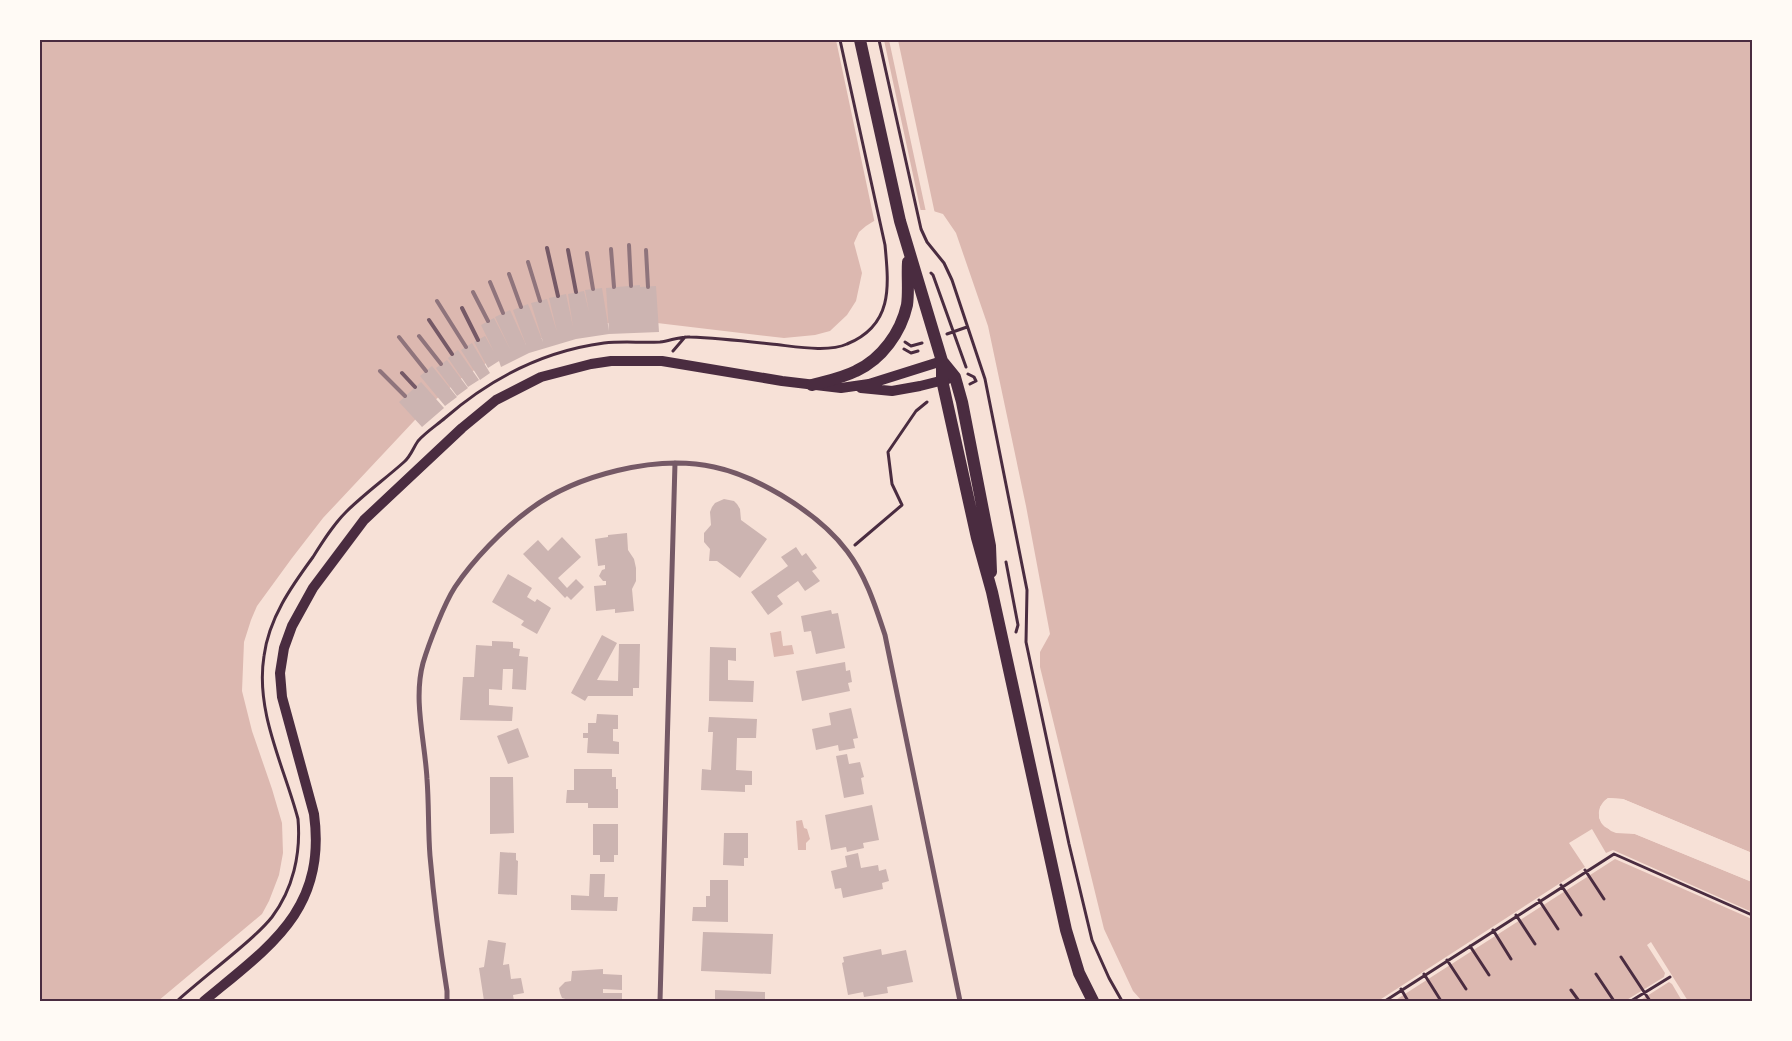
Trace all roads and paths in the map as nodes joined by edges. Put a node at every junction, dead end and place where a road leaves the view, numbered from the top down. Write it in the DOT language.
graph roads {
  1 [pos="840,40"];
  2 [pos="860,40"];
  3 [pos="879,40"];
  4 [pos="547,248"];
  5 [pos="568,250"];
  6 [pos="908,252"];
  7 [pos="576,292"];
  8 [pos="558,296"];
  9 [pos="462,308"];
  10 [pos="429,320"];
  11 [pos="478,340"];
  12 [pos="906,343"];
  13 [pos="904,348"];
  14 [pos="918,351"];
  15 [pos="911,353"];
  16 [pos="452,354"];
  17 [pos="914,361"];
  18 [pos="942,361"];
  19 [pos="402,373"];
  20 [pos="948,378"];
  21 [pos="812,385"];
  22 [pos="415,387"];
  23 [pos="853,387"];
  24 [pos="927,402"];
  25 [pos="675,463"];
  26 [pos="859,542"];
  27 [pos="1585,870"];
  28 [pos="1561,885"];
  29 [pos="1604,899"];
  30 [pos="1539,900"];
  31 [pos="1516,914"];
  32 [pos="1581,915"];
  33 [pos="1752,915"];
  34 [pos="1558,929"];
  35 [pos="1493,930"];
  36 [pos="1535,944"];
  37 [pos="1470,945"];
  38 [pos="1621,957"];
  39 [pos="1511,959"];
  40 [pos="1447,960"];
  41 [pos="1424,974"];
  42 [pos="1596,974"];
  43 [pos="1489,975"];
  44 [pos="1670,977"];
  45 [pos="1466,988"];
  46 [pos="1401,989"];
  47 [pos="1571,990"];
  48 [pos="177,1001"];
  49 [pos="204,1001"];
  50 [pos="447,1001"];
  51 [pos="660,1001"];
  52 [pos="960,1001"];
  53 [pos="1093,1001"];
  54 [pos="1122,1001"];
  55 [pos="1385,1001"];
  56 [pos="1408,1001"];
  57 [pos="1441,1001"];
  58 [pos="1579,1001"];
  59 [pos="1614,1001"];
  60 [pos="1631,1001"];
  61 [pos="1650,1001"];
  1 -- 48 [label="path"];
  2 -- 6 [label="main road"];
  3 -- 54 [label="path"];
  4 -- 8 [label="lane"];
  5 -- 7 [label="lane"];
  6 -- 18 [label="main road"];
  6 -- 21 [label="main road"];
  9 -- 11 [label="lane"];
  10 -- 16 [label="lane"];
  12 -- 15 [label="path"];
  13 -- 15 [label="path"];
  14 -- 15 [label="path"];
  15 -- 17 [label="path"];
  18 -- 20 [label="main road"];
  18 -- 23 [label="main road"];
  19 -- 22 [label="lane"];
  20 -- 23 [label="main road"];
  20 -- 53 [label="main road"];
  21 -- 23 [label="main road"];
  21 -- 49 [label="main road"];
  24 -- 26 [label="path"];
  25 -- 50 [label="street"];
  25 -- 51 [label="street"];
  25 -- 52 [label="street"];
  27 -- 29 [label="path"];
  28 -- 32 [label="path"];
  30 -- 34 [label="path"];
  31 -- 36 [label="path"];
  33 -- 55 [label="path"];
  35 -- 39 [label="path"];
  37 -- 43 [label="path"];
  38 -- 61 [label="path"];
  40 -- 45 [label="path"];
  41 -- 57 [label="path"];
  42 -- 59 [label="path"];
  44 -- 60 [label="path"];
  46 -- 56 [label="path"];
  47 -- 58 [label="path"];
}
